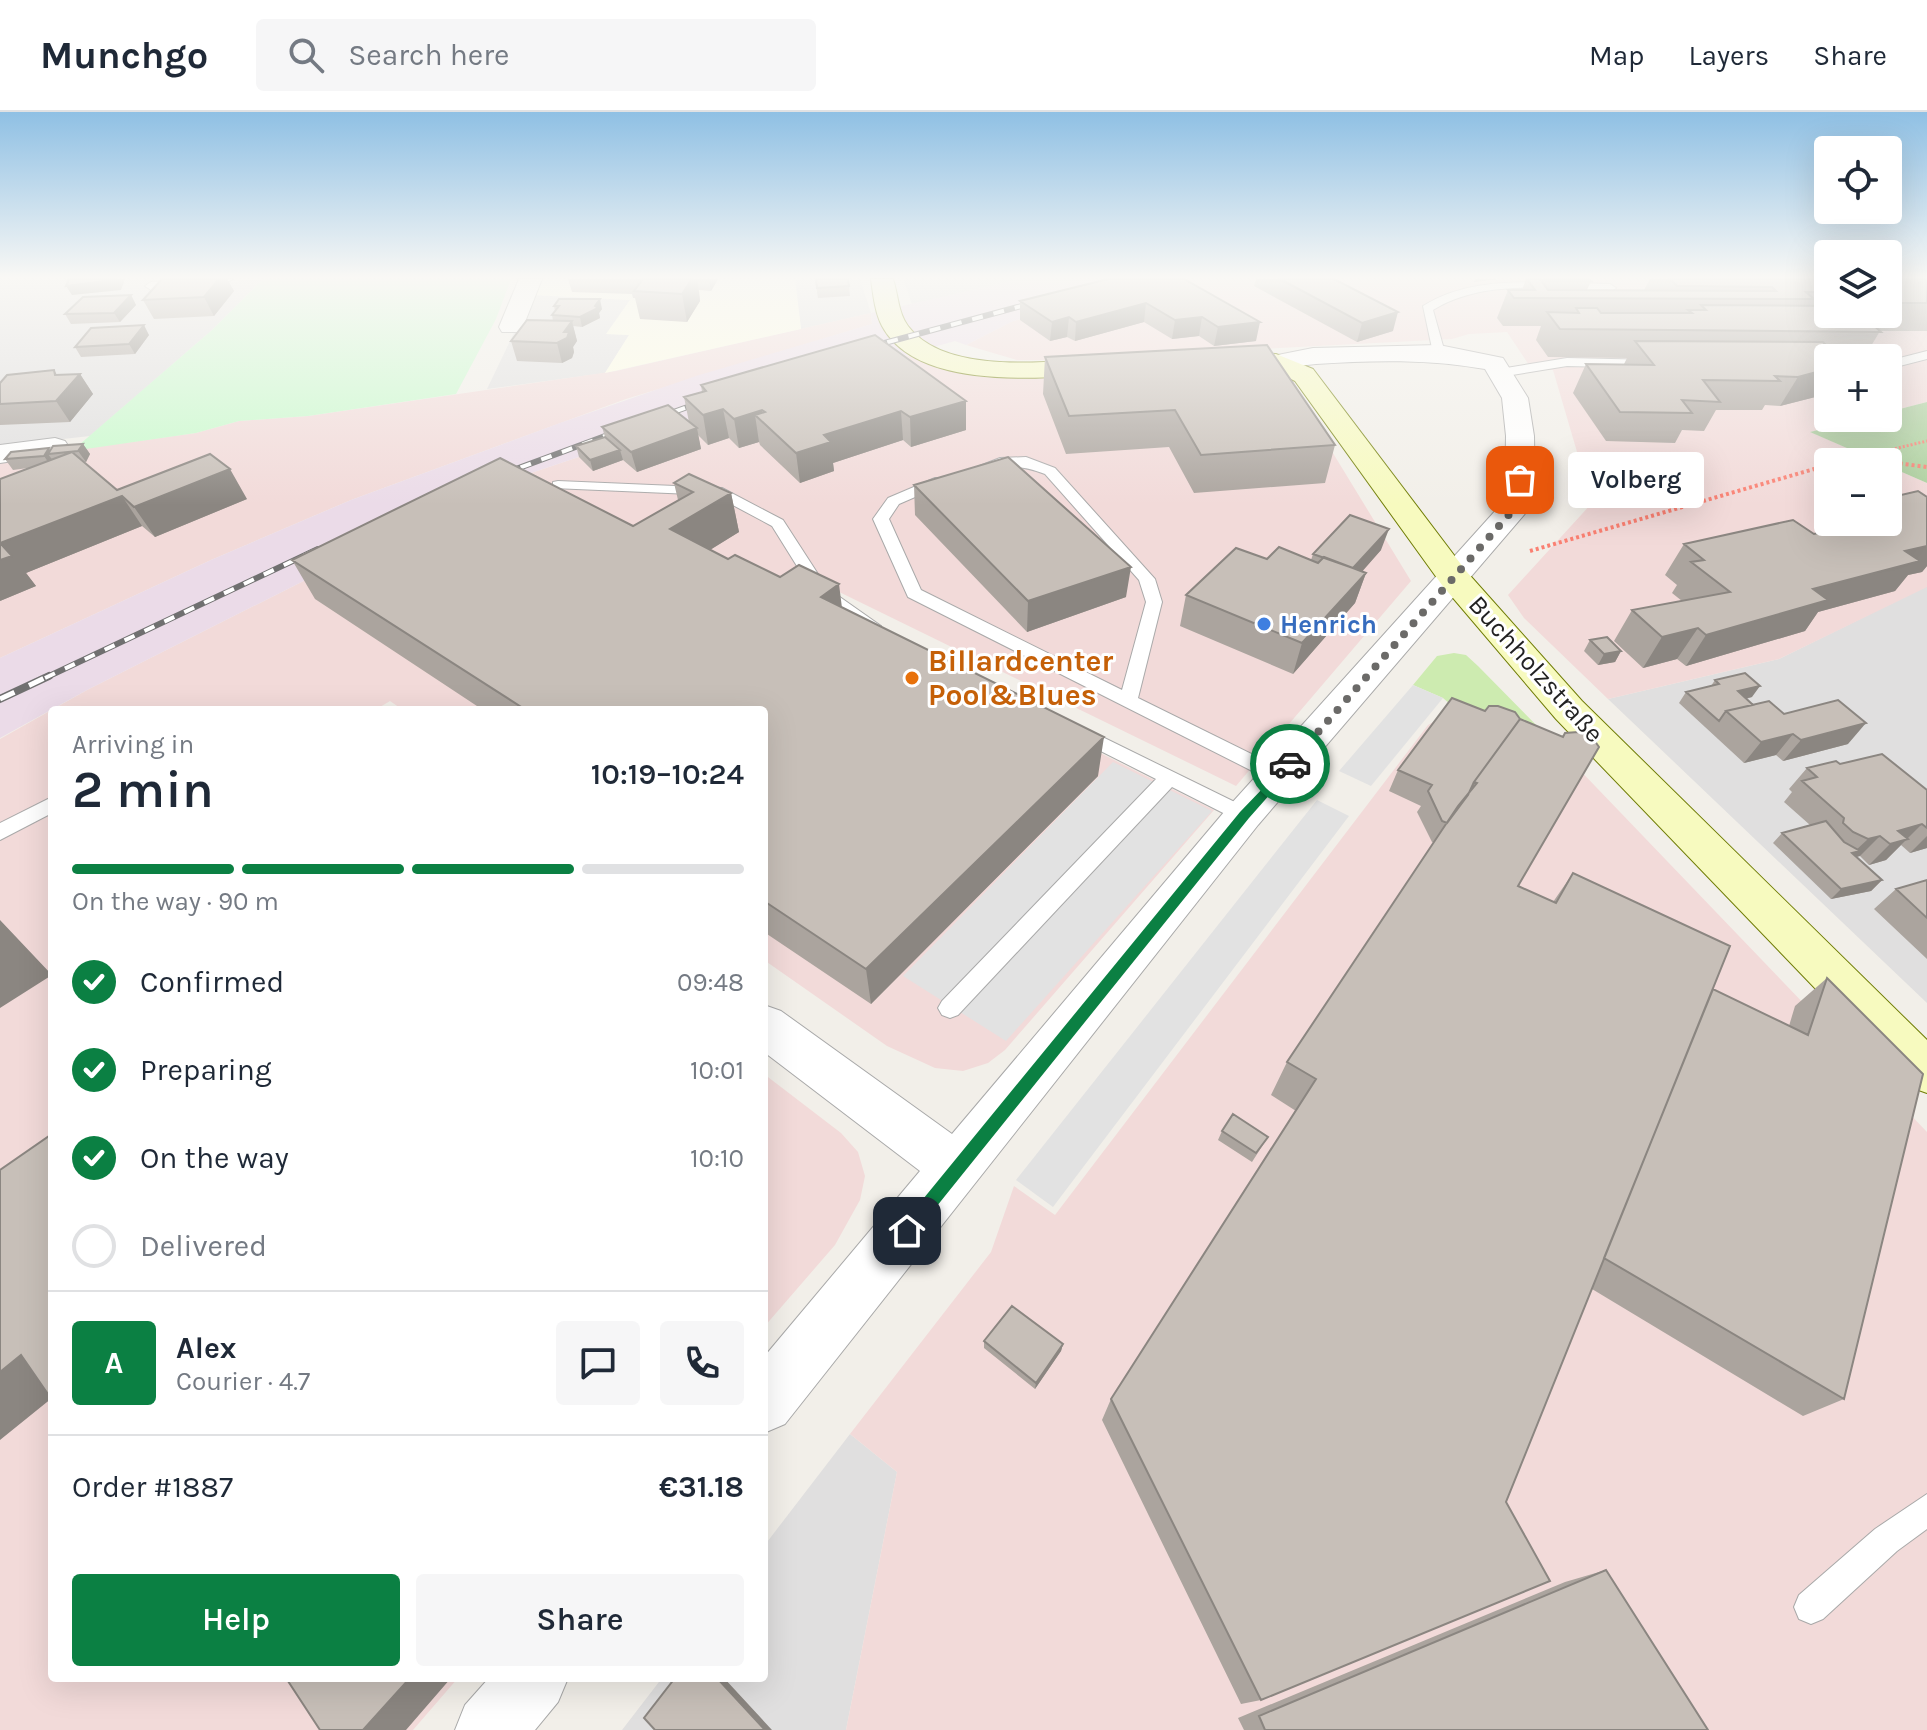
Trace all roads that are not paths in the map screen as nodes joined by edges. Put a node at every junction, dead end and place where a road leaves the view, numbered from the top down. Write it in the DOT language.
graph roads {
  1 [pos="928,355"];
  2 [pos="1376,355"];
  3 [pos="1447,355"];
  4 [pos="1927,355"];
  5 [pos="1187,361"];
  6 [pos="1902,361"];
  7 [pos="1276,362"];
  8 [pos="1128,364"];
  9 [pos="1673,364"];
  10 [pos="1500,373"];
  11 [pos="55,447"];
  12 [pos="0,454"];
  13 [pos="558,485"];
  14 [pos="1454,578"];
  15 [pos="894,638"];
  16 [pos="1128,700"];
  17 [pos="1059,722"];
  18 [pos="1279,776"];
  19 [pos="1169,778"];
  20 [pos="48,806"];
  21 [pos="1244,815"];
  22 [pos="0,832"];
  23 [pos="950,1008"];
  24 [pos="768,1028"];
  25 [pos="1927,1072"];
  26 [pos="957,1168"];
  27 [pos="768,1398"];
  28 [pos="1927,1510"];
  29 [pos="1811,1607"];
  30 [pos="531,1682"];
  31 [pos="490,1730"];
  1 -- 8 [label="street"];
  2 -- 7 [label="street"];
  3 -- 10 [label="street"];
  4 -- 6 [label="lane"];
  5 -- 7 [label="street"];
  7 -- 14 [label="street, Buchholzstraße"];
  9 -- 10 [label="lane"];
  10 -- 14 [label="street"];
  11 -- 12 [label="street"];
  13 -- 15 [label="lane"];
  14 -- 18 [label="street"];
  14 -- 25 [label="street, Buchholzstraße"];
  16 -- 16 [label="lane"];
  16 -- 18 [label="lane"];
  17 -- 19 [label="lane"];
  18 -- 21 [label="street"];
  19 -- 21 [label="lane"];
  19 -- 23 [label="lane"];
  20 -- 22 [label="lane"];
  21 -- 26 [label="street"];
  24 -- 26 [label="street"];
  26 -- 27 [label="street"];
  28 -- 29 [label="lane"];
  30 -- 31 [label="street"];
}
